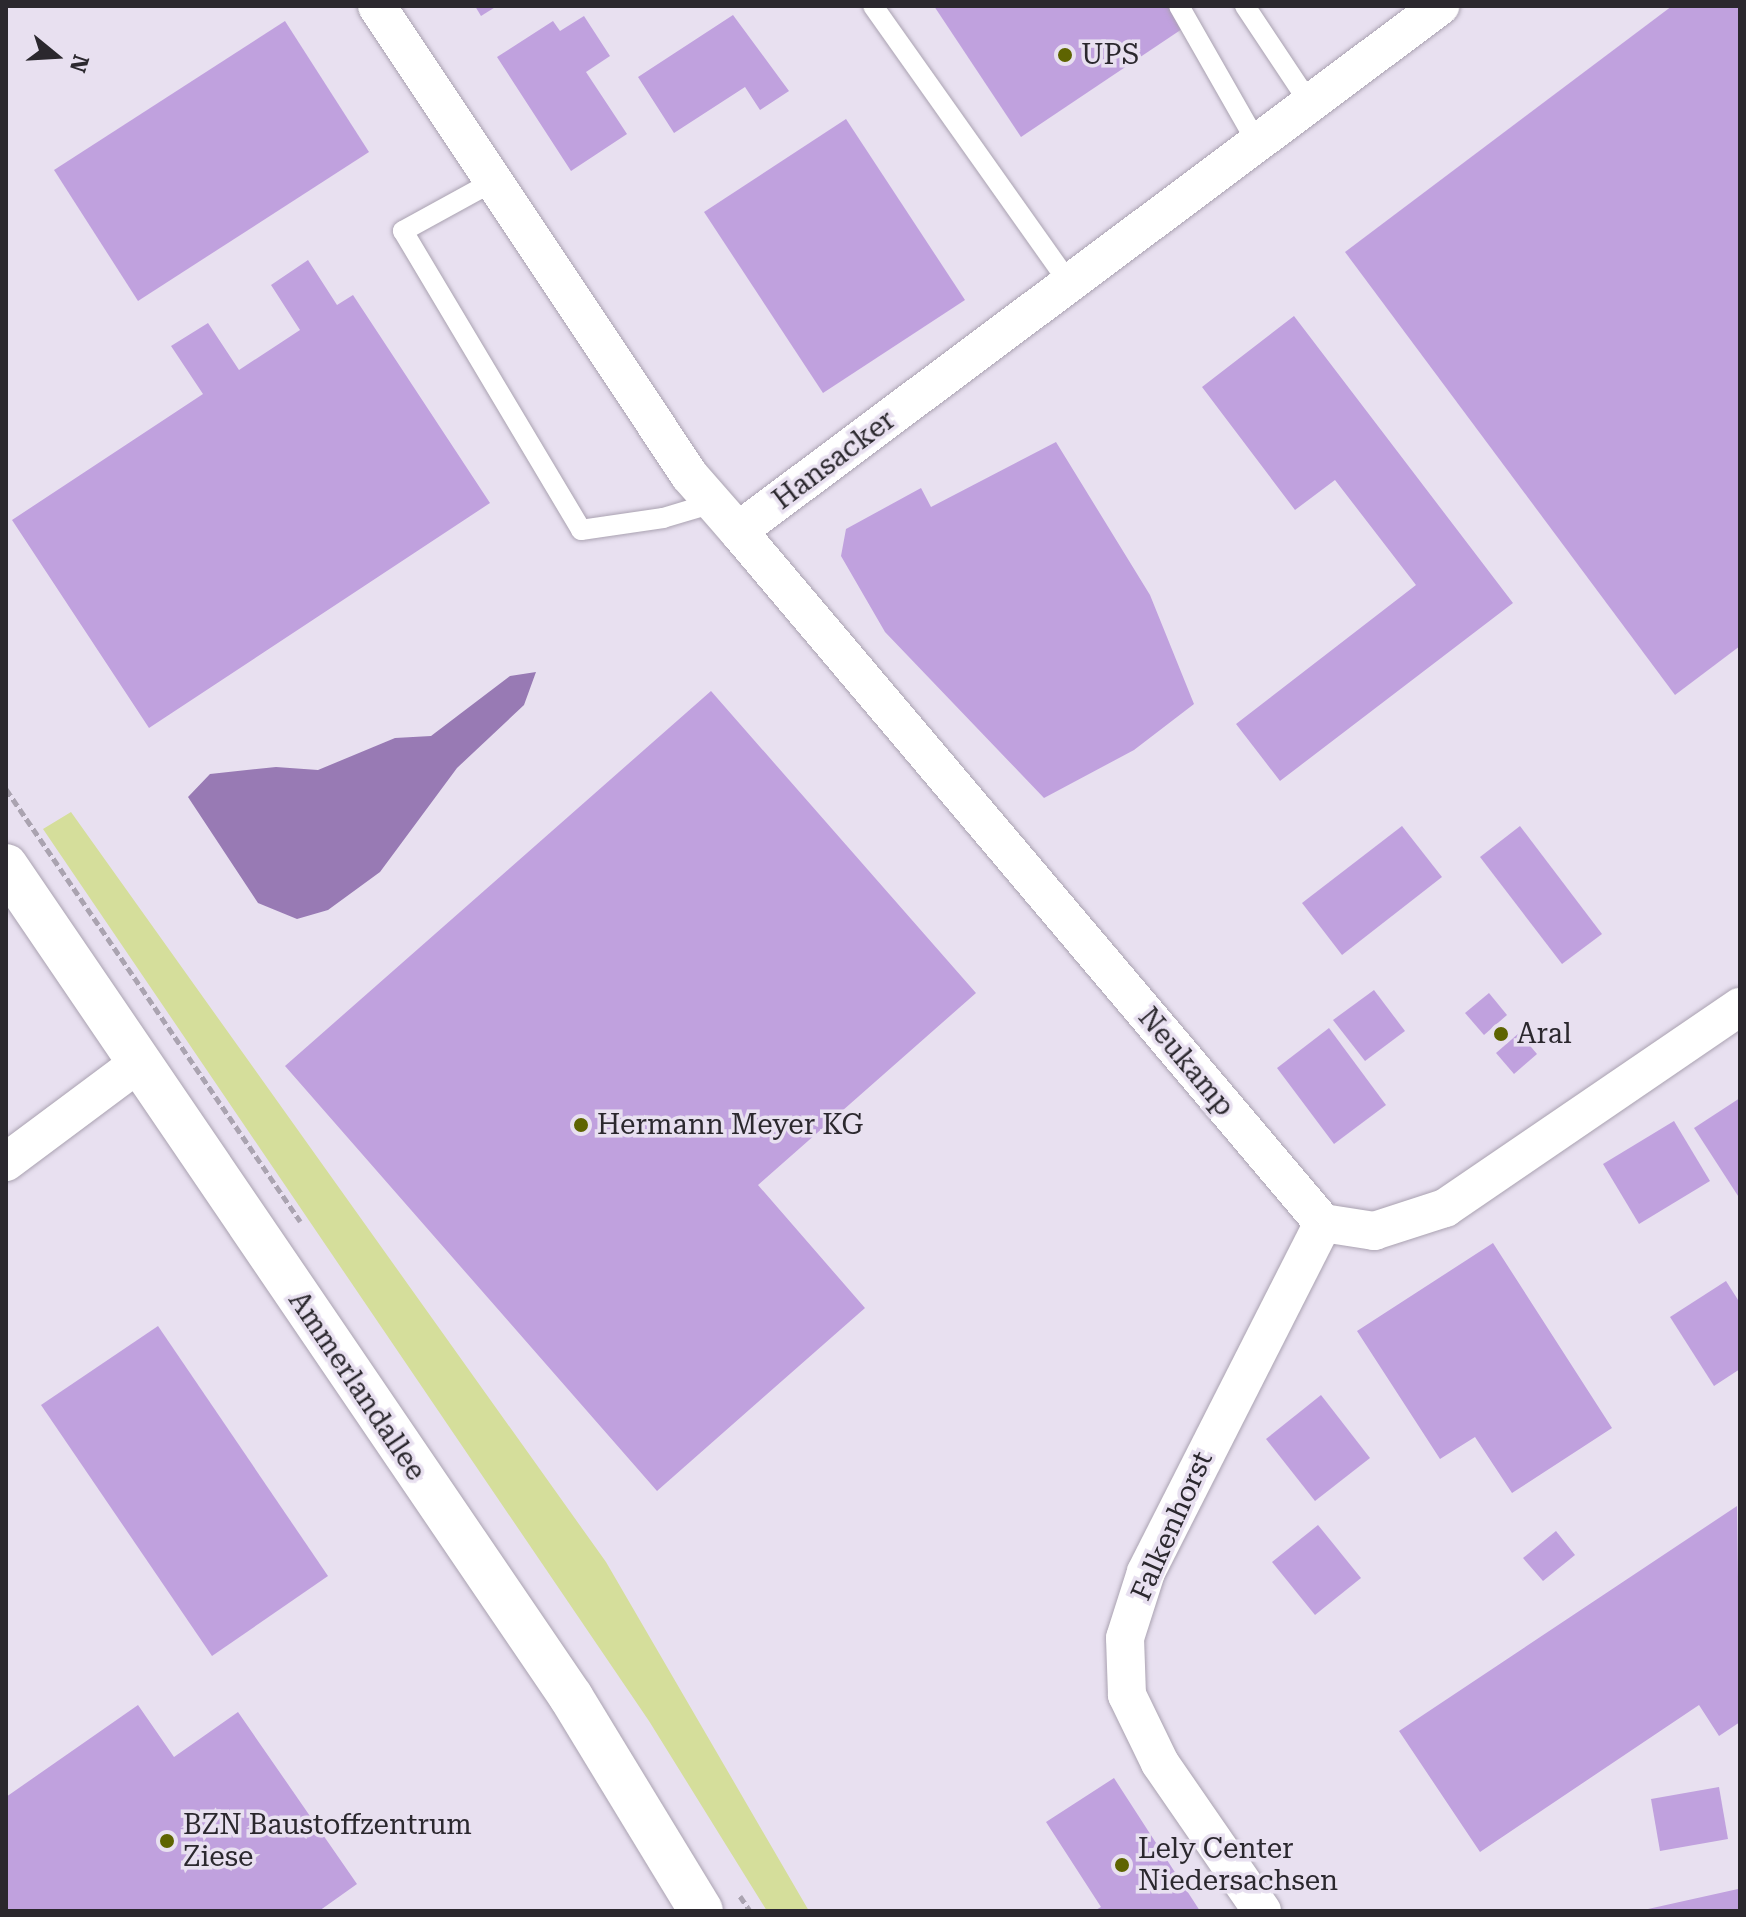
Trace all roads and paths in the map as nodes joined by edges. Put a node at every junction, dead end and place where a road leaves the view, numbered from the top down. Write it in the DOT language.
graph roads {
  1 [pos="377,6"];
  2 [pos="873,6"];
  3 [pos="1179,6"];
  4 [pos="1245,6"];
  5 [pos="1440,6"];
  6 [pos="1310,104"];
  7 [pos="1257,143"];
  8 [pos="494,181"];
  9 [pos="1070,284"];
  10 [pos="726,517"];
  11 [pos="6,866"];
  12 [pos="1740,1007"];
  13 [pos="139,1063"];
  14 [pos="6,1162"];
  15 [pos="1323,1223"];
  16 [pos="701,1911"];
  17 [pos="1262,1911"];
  1 -- 8 [label="street"];
  2 -- 9 [label="lane"];
  3 -- 7 [label="lane"];
  4 -- 6 [label="lane"];
  5 -- 6 [label="street, Hansacker"];
  6 -- 7 [label="street, Hansacker"];
  7 -- 9 [label="street, Hansacker"];
  8 -- 10 [label="street"];
  8 -- 10 [label="lane"];
  9 -- 10 [label="street, Hansacker"];
  10 -- 15 [label="street, Neukamp"];
  11 -- 13 [label="main road, Ammerlandallee"];
  12 -- 15 [label="street"];
  13 -- 14 [label="street"];
  13 -- 16 [label="main road, Ammerlandallee"];
  15 -- 17 [label="street, Falkenhorst"];
}
